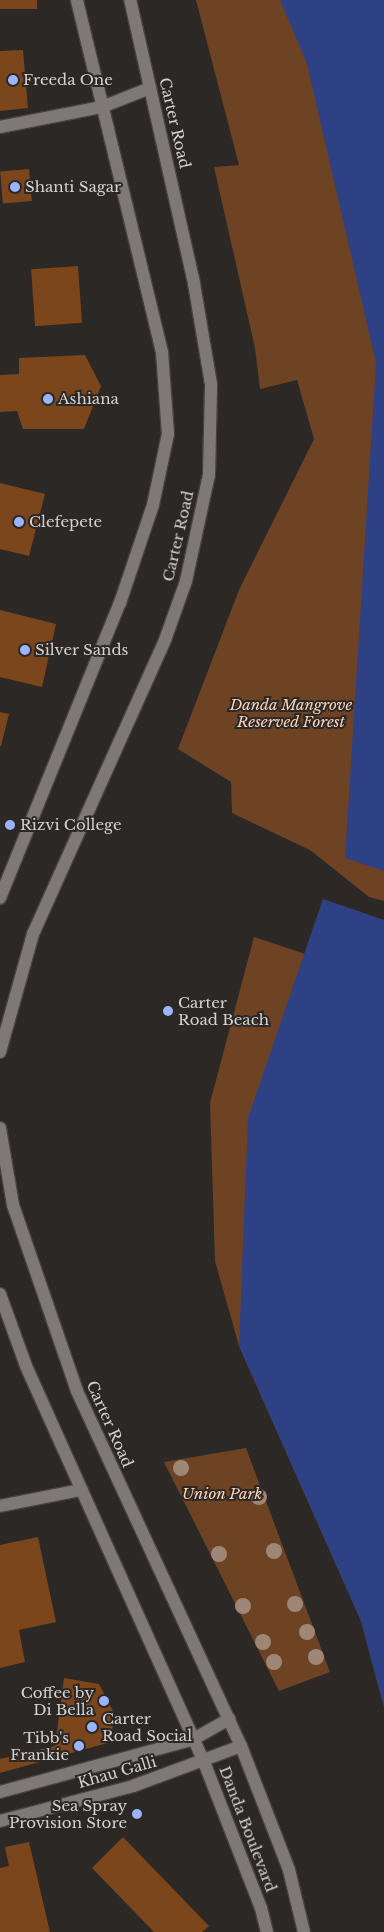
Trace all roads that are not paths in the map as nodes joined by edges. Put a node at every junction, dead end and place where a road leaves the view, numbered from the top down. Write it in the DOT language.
graph roads {
  1 [pos="77,0"];
  2 [pos="130,0"];
  3 [pos="150,88"];
  4 [pos="102,106"];
  5 [pos="0,127"];
  6 [pos="0,898"];
  7 [pos="0,1052"];
  8 [pos="0,1128"];
  9 [pos="0,1294"];
  10 [pos="81,1490"];
  11 [pos="0,1506"];
  12 [pos="229,1719"];
  13 [pos="192,1740"];
  14 [pos="241,1746"];
  15 [pos="204,1762"];
  16 [pos="0,1792"];
  17 [pos="0,1821"];
  18 [pos="267,1932"];
  19 [pos="304,1932"];
  1 -- 4 [label="main road, Carter Road"];
  2 -- 3 [label="main road, Carter Road"];
  3 -- 4 [label="main road"];
  3 -- 7 [label="main road, Carter Road"];
  4 -- 5 [label="main road"];
  4 -- 6 [label="main road, Carter Road"];
  8 -- 12 [label="main road, Carter Road"];
  9 -- 10 [label="main road"];
  10 -- 11 [label="main road"];
  10 -- 13 [label="main road"];
  12 -- 13 [label="main road, Khau Galli"];
  12 -- 14 [label="main road, Carter Road"];
  13 -- 15 [label="main road, Danda Boulevard"];
  13 -- 16 [label="main road, Khau Galli"];
  14 -- 15 [label="main road, Khau Galli"];
  14 -- 19 [label="main road, Carter Road"];
  15 -- 17 [label="main road, Khau Galli"];
  15 -- 18 [label="main road, Danda Boulevard"];
}
